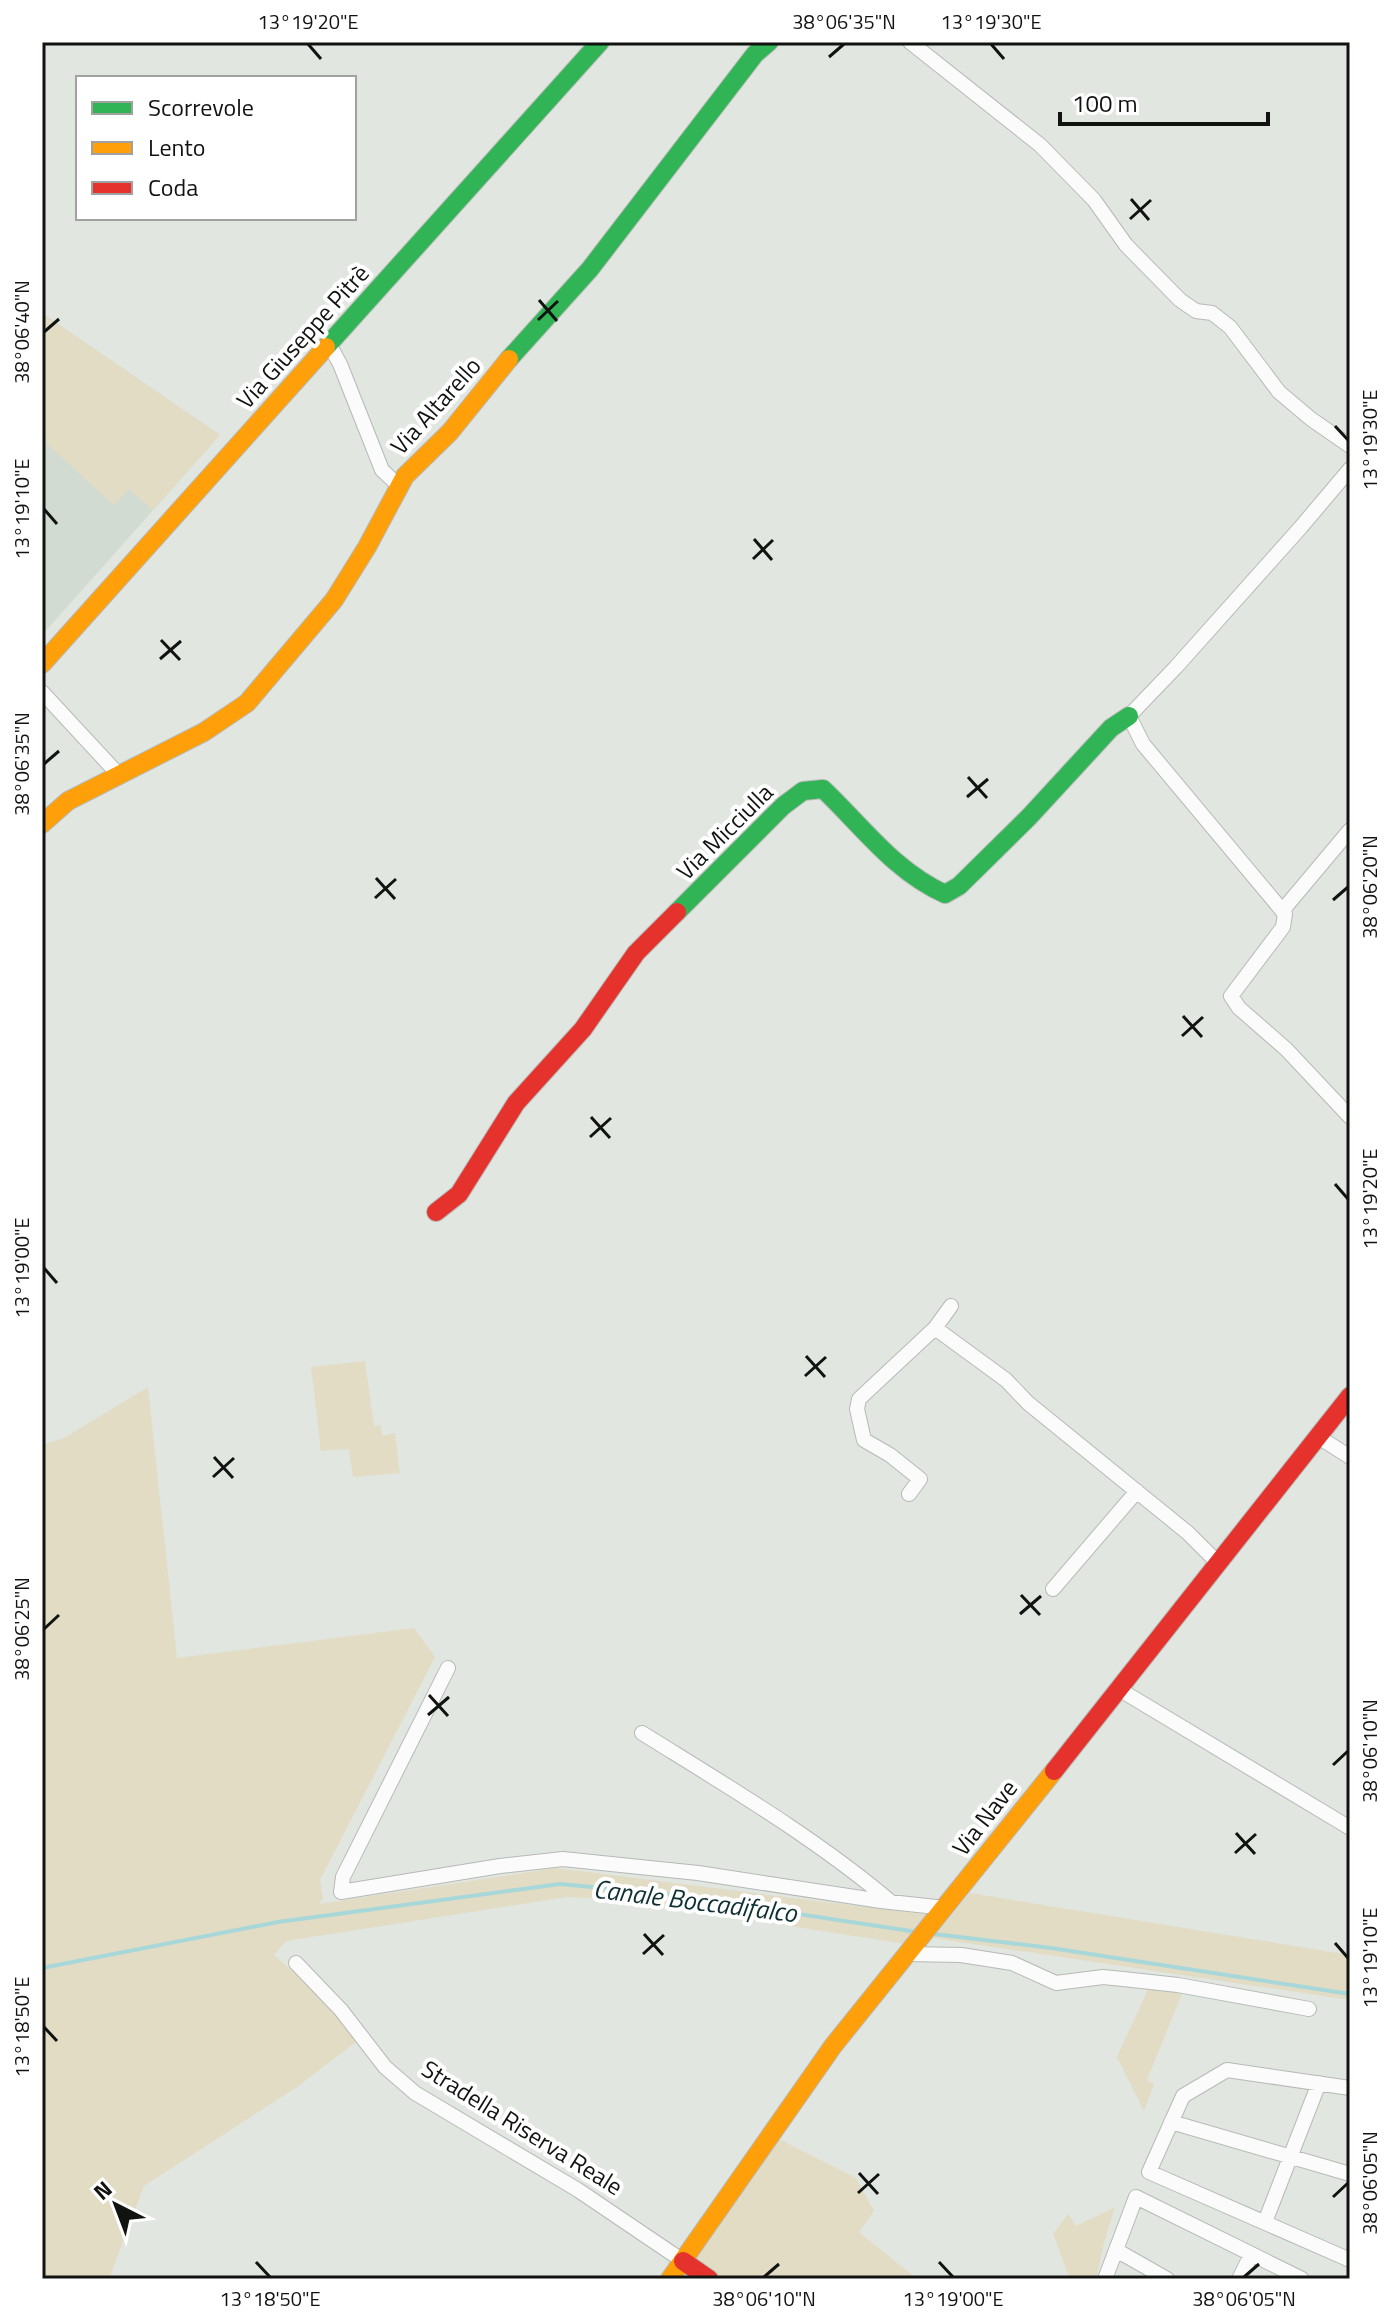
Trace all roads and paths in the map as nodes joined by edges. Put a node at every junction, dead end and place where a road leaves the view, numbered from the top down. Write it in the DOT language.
graph roads {
  1 [pos="600,42"];
  2 [pos="769,42"];
  3 [pos="910,42"];
  4 [pos="329,344"];
  5 [pos="1350,446"];
  6 [pos="1350,469"];
  7 [pos="400,487"];
  8 [pos="42,664"];
  9 [pos="42,692"];
  10 [pos="1129,716"];
  11 [pos="118,774"];
  12 [pos="42,824"];
  13 [pos="1350,830"];
  14 [pos="1282,911"];
  15 [pos="1350,1117"];
  16 [pos="436,1212"];
  17 [pos="951,1306"];
  18 [pos="935,1328"];
  19 [pos="1350,1396"];
  20 [pos="1317,1436"];
  21 [pos="1350,1457"];
  22 [pos="1137,1491"];
  23 [pos="909,1494"];
  24 [pos="1217,1562"];
  25 [pos="1053,1589"];
  26 [pos="448,1668"];
  27 [pos="1117,1688"];
  28 [pos="642,1733"];
  29 [pos="1350,1828"];
  30 [pos="891,1902"];
  31 [pos="940,1915"];
  32 [pos="911,1950"];
  33 [pos="296,1963"];
  34 [pos="1309,2009"];
  35 [pos="1319,2083"];
  36 [pos="1350,2088"];
  37 [pos="1171,2122"];
  38 [pos="1290,2156"];
  39 [pos="1350,2174"];
  40 [pos="1265,2222"];
  41 [pos="1116,2250"];
  42 [pos="1251,2255"];
  43 [pos="1350,2260"];
  44 [pos="683,2261"];
  45 [pos="670,2279"];
  46 [pos="709,2279"];
  47 [pos="1105,2279"];
  48 [pos="1167,2279"];
  49 [pos="1239,2279"];
  50 [pos="1302,2279"];
  1 -- 4 [label="street, Via Giuseppe Pitrè"];
  2 -- 7 [label="street, Via Altarello"];
  3 -- 5 [label="street"];
  4 -- 7 [label="street"];
  4 -- 8 [label="street, Via Giuseppe Pitrè"];
  6 -- 10 [label="street, Via Micciulla"];
  7 -- 11 [label="street, Via Altarello"];
  9 -- 11 [label="street"];
  10 -- 14 [label="street"];
  10 -- 16 [label="street, Via Micciulla"];
  11 -- 12 [label="street, Via Altarello"];
  13 -- 14 [label="street"];
  14 -- 15 [label="street"];
  17 -- 18 [label="street"];
  18 -- 22 [label="street"];
  18 -- 23 [label="street"];
  19 -- 20 [label="street, Via Nave"];
  20 -- 21 [label="street"];
  20 -- 24 [label="street, Via Nave"];
  22 -- 24 [label="street"];
  22 -- 25 [label="street"];
  24 -- 27 [label="street, Via Nave"];
  26 -- 30 [label="street"];
  27 -- 29 [label="street"];
  27 -- 31 [label="street, Via Nave"];
  28 -- 30 [label="street"];
  30 -- 31 [label="street"];
  31 -- 32 [label="street, Via Nave"];
  32 -- 34 [label="street"];
  32 -- 44 [label="street, Via Nave"];
  33 -- 44 [label="street, Stradella Riserva Reale"];
  35 -- 36 [label="street"];
  35 -- 37 [label="street"];
  35 -- 38 [label="street"];
  37 -- 38 [label="street"];
  37 -- 40 [label="street"];
  38 -- 39 [label="street"];
  38 -- 40 [label="street"];
  40 -- 43 [label="street"];
  41 -- 42 [label="street"];
  41 -- 47 [label="street"];
  41 -- 48 [label="street"];
  42 -- 49 [label="street"];
  42 -- 50 [label="street"];
  44 -- 45 [label="street, Via Nave"];
  44 -- 46 [label="street, Stradella Riserva Reale"];
}
